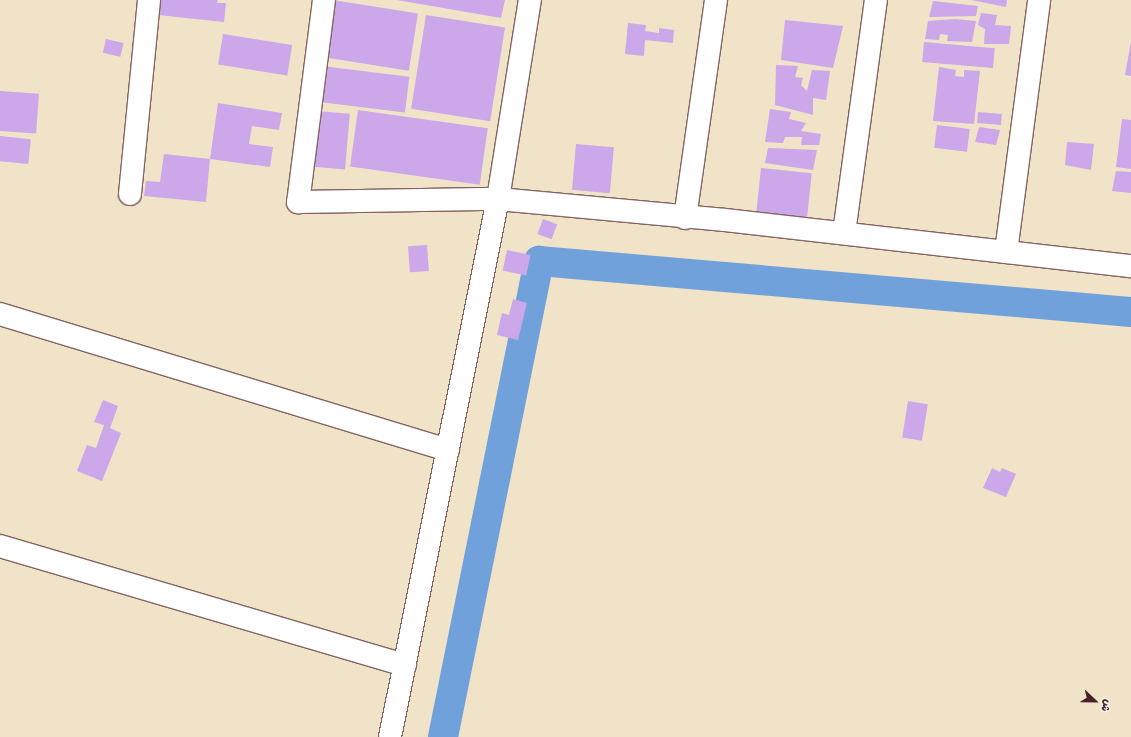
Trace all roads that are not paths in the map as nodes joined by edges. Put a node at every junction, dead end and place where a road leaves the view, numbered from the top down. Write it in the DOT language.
graph roads {
  1 [pos="149,0"];
  2 [pos="324,0"];
  3 [pos="530,0"];
  4 [pos="716,0"];
  5 [pos="876,0"];
  6 [pos="1039,0"];
  7 [pos="130,194"];
  8 [pos="498,199"];
  9 [pos="685,218"];
  10 [pos="844,233"];
  11 [pos="1006,252"];
  12 [pos="1131,266"];
  13 [pos="0,314"];
  14 [pos="448,450"];
  15 [pos="0,546"];
  16 [pos="406,665"];
  17 [pos="390,737"];
  1 -- 7 [label="street"];
  2 -- 8 [label="street"];
  3 -- 8 [label="street"];
  4 -- 9 [label="street"];
  5 -- 10 [label="street"];
  6 -- 11 [label="street"];
  8 -- 9 [label="street"];
  8 -- 14 [label="street"];
  9 -- 10 [label="street"];
  10 -- 11 [label="street"];
  11 -- 12 [label="street"];
  13 -- 14 [label="street"];
  14 -- 16 [label="street"];
  15 -- 16 [label="street"];
  16 -- 17 [label="street"];
}
